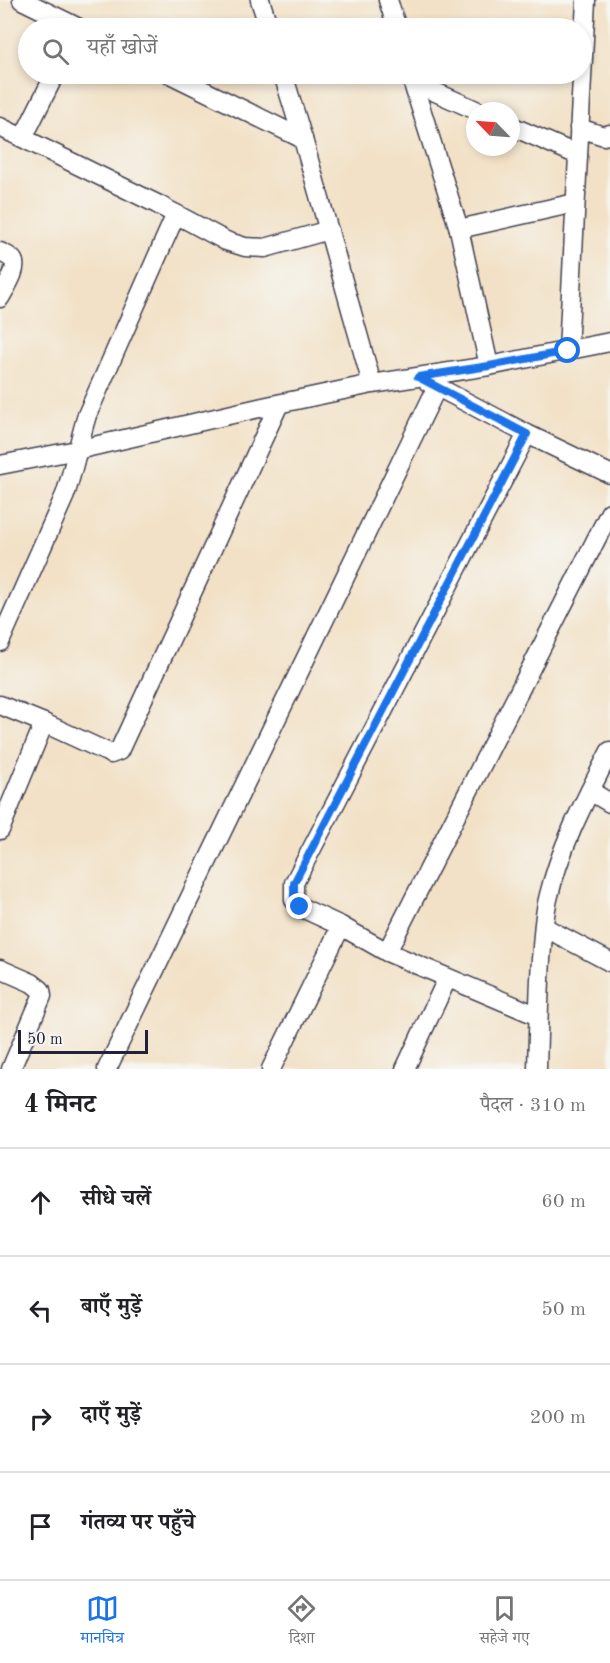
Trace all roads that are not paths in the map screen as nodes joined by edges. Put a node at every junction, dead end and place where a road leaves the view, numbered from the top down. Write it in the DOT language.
graph roads {
  1 [pos="22,0"];
  2 [pos="260,0"];
  3 [pos="388,0"];
  4 [pos="586,0"];
  5 [pos="57,18"];
  6 [pos="266,18"];
  7 [pos="394,18"];
  8 [pos="585,18"];
  9 [pos="50,84"];
  10 [pos="190,84"];
  11 [pos="286,84"];
  12 [pos="414,84"];
  13 [pos="424,84"];
  14 [pos="581,84"];
  15 [pos="466,105"];
  16 [pos="0,127"];
  17 [pos="579,128"];
  18 [pos="520,130"];
  19 [pos="610,134"];
  20 [pos="23,138"];
  21 [pos="303,139"];
  22 [pos="578,156"];
  23 [pos="575,203"];
  24 [pos="176,214"];
  25 [pos="459,229"];
  26 [pos="329,230"];
  27 [pos="0,252"];
  28 [pos="0,298"];
  29 [pos="610,342"];
  30 [pos="568,351"];
  31 [pos="489,366"];
  32 [pos="418,377"];
  33 [pos="372,384"];
  34 [pos="437,387"];
  35 [pos="279,404"];
  36 [pos="527,434"];
  37 [pos="77,450"];
  38 [pos="0,465"];
  39 [pos="610,474"];
  40 [pos="610,512"];
  41 [pos="0,642"];
  42 [pos="0,705"];
  43 [pos="44,723"];
  44 [pos="610,751"];
  45 [pos="590,791"];
  46 [pos="610,802"];
  47 [pos="0,830"];
  48 [pos="340,926"];
  49 [pos="544,927"];
  50 [pos="387,952"];
  51 [pos="610,962"];
  52 [pos="0,969"];
  53 [pos="447,979"];
  54 [pos="538,1016"];
  55 [pos="537,1045"];
  56 [pos="11,1069"];
  57 [pos="107,1069"];
  58 [pos="271,1069"];
  59 [pos="405,1069"];
  60 [pos="525,1069"];
  61 [pos="537,1069"];
  1 -- 5 [label="street"];
  2 -- 6 [label="street"];
  3 -- 7 [label="street"];
  4 -- 8 [label="street"];
  9 -- 20 [label="street"];
  10 -- 21 [label="street"];
  11 -- 21 [label="street"];
  12 -- 25 [label="street"];
  13 -- 15 [label="street"];
  14 -- 17 [label="street"];
  16 -- 20 [label="street"];
  17 -- 19 [label="street"];
  17 -- 22 [label="street"];
  18 -- 22 [label="street"];
  20 -- 24 [label="street"];
  21 -- 26 [label="street"];
  22 -- 23 [label="street"];
  23 -- 25 [label="street"];
  23 -- 30 [label="street"];
  24 -- 26 [label="street"];
  24 -- 37 [label="street"];
  25 -- 31 [label="street"];
  26 -- 33 [label="street"];
  27 -- 28 [label="street"];
  29 -- 30 [label="street"];
  30 -- 31 [label="street"];
  31 -- 32 [label="street"];
  32 -- 33 [label="street"];
  32 -- 34 [label="street"];
  33 -- 35 [label="street"];
  34 -- 36 [label="street"];
  34 -- 57 [label="street"];
  35 -- 37 [label="street"];
  35 -- 43 [label="street"];
  36 -- 39 [label="street"];
  36 -- 48 [label="street"];
  37 -- 38 [label="street"];
  37 -- 41 [label="street"];
  40 -- 50 [label="street"];
  42 -- 43 [label="street"];
  43 -- 47 [label="street"];
  44 -- 45 [label="street"];
  45 -- 46 [label="street"];
  45 -- 49 [label="street"];
  48 -- 50 [label="street"];
  48 -- 58 [label="street"];
  49 -- 51 [label="street"];
  49 -- 54 [label="street"];
  50 -- 53 [label="street"];
  52 -- 56 [label="street"];
  53 -- 54 [label="street"];
  53 -- 59 [label="street"];
  54 -- 55 [label="street"];
  55 -- 60 [label="street"];
  55 -- 61 [label="street"];
}
